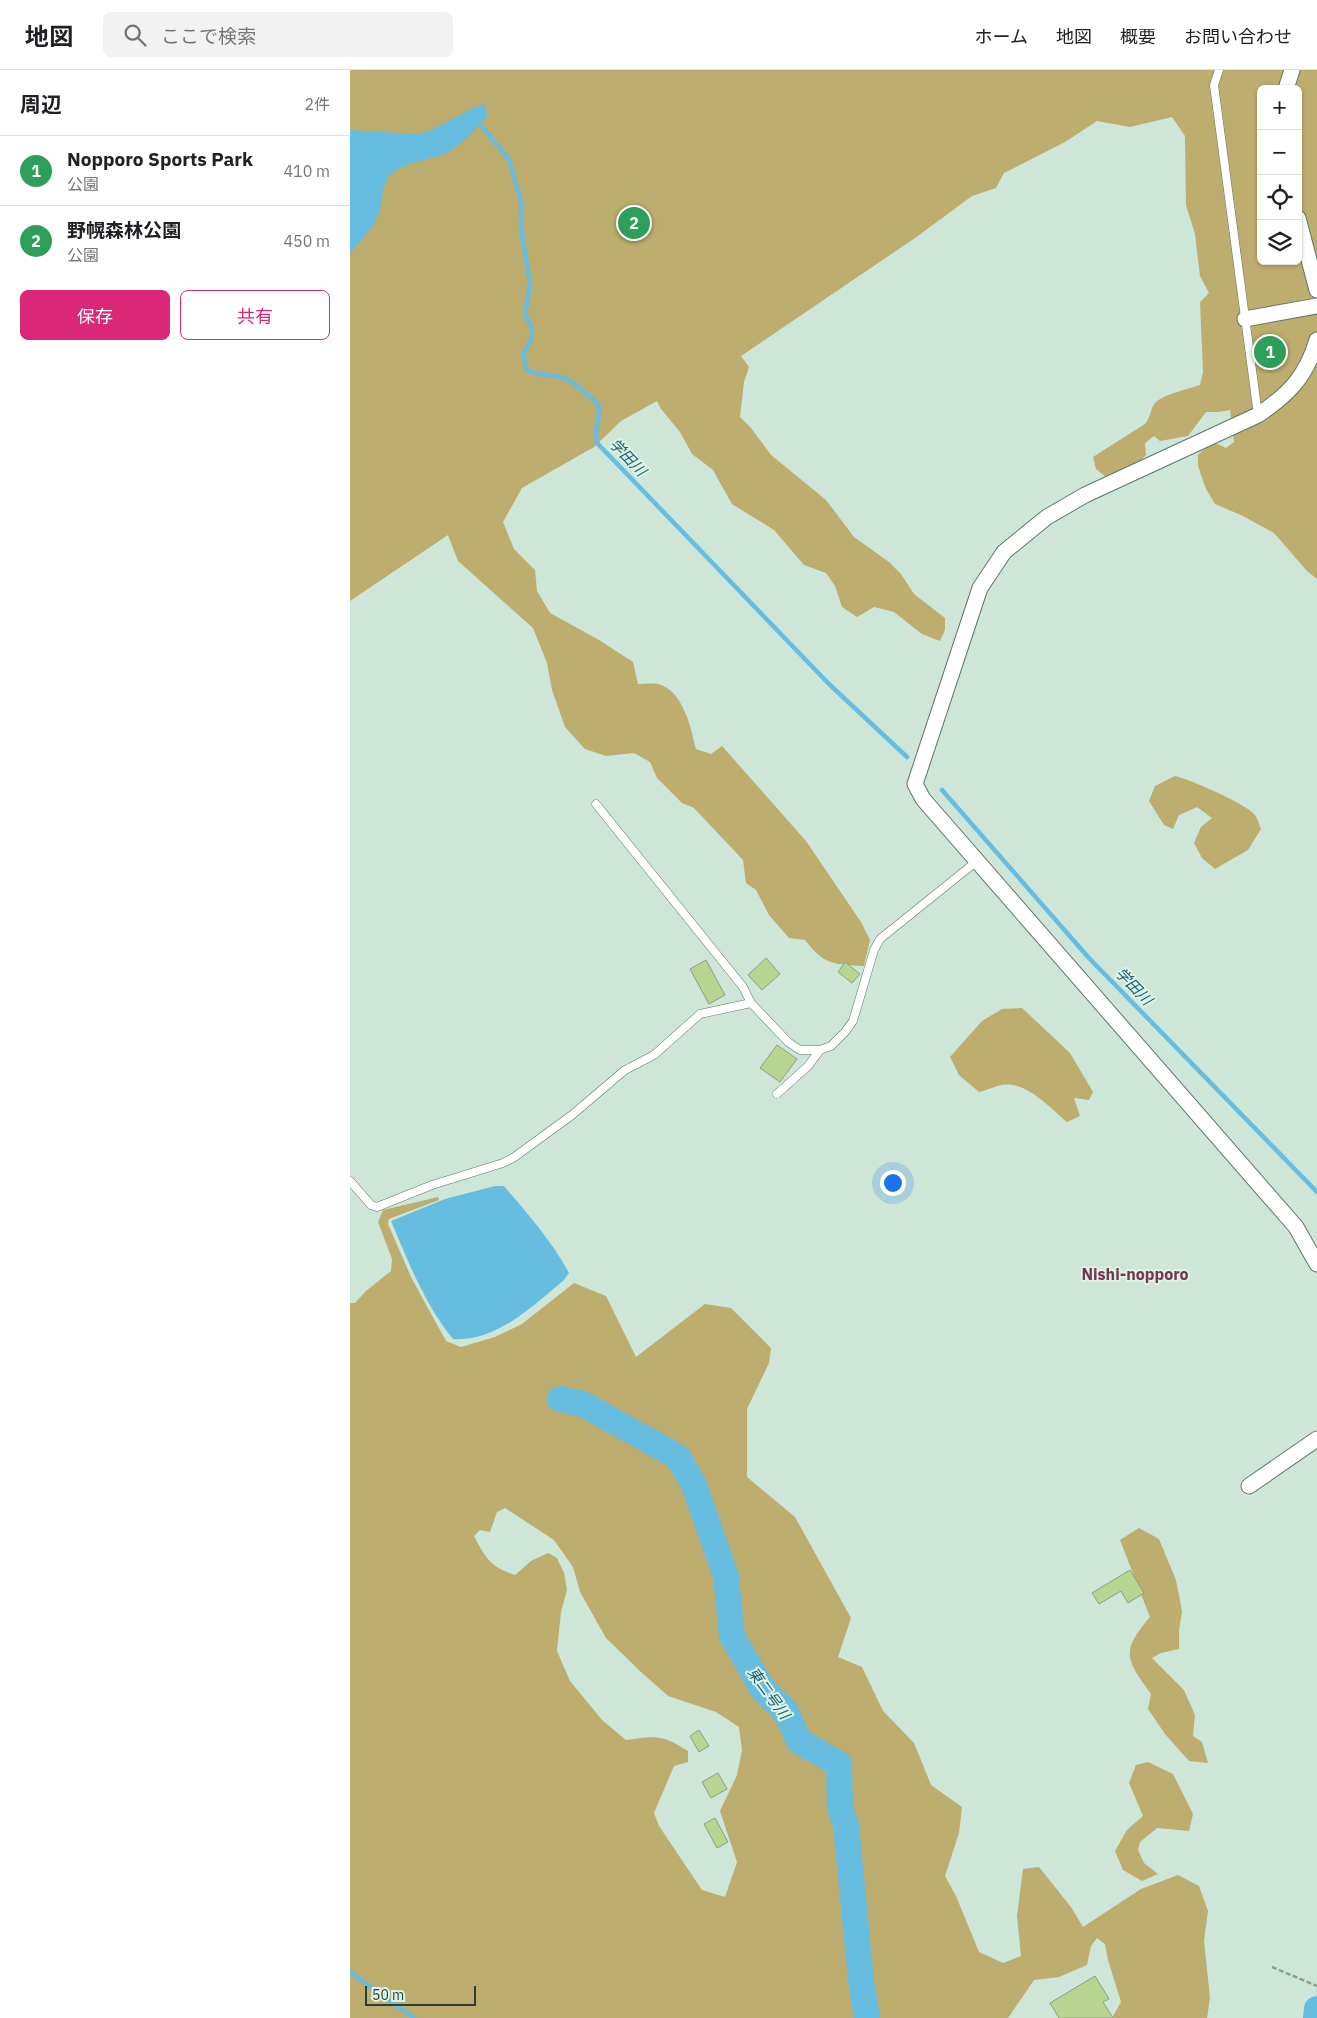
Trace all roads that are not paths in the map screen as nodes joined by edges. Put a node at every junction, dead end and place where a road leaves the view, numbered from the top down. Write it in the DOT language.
graph roads {
  1 [pos="1219,70"];
  2 [pos="1292,70"];
  3 [pos="1287,85"];
  4 [pos="1299,220"];
  5 [pos="1317,290"];
  6 [pos="1317,306"];
  7 [pos="1245,319"];
  8 [pos="1317,340"];
  9 [pos="1258,415"];
  10 [pos="596,804"];
  11 [pos="977,861"];
  12 [pos="750,1004"];
  13 [pos="820,1050"];
  14 [pos="777,1094"];
  15 [pos="350,1181"];
  16 [pos="1317,1264"];
  17 [pos="1317,1439"];
  18 [pos="1249,1486"];
  1 -- 7 [label="lane"];
  2 -- 3 [label="street"];
  4 -- 5 [label="street"];
  6 -- 7 [label="street"];
  7 -- 9 [label="lane"];
  8 -- 9 [label="street"];
  9 -- 11 [label="street"];
  10 -- 12 [label="lane"];
  11 -- 13 [label="lane"];
  11 -- 16 [label="street"];
  12 -- 13 [label="lane"];
  12 -- 15 [label="lane"];
  13 -- 14 [label="lane"];
  17 -- 18 [label="street"];
}
